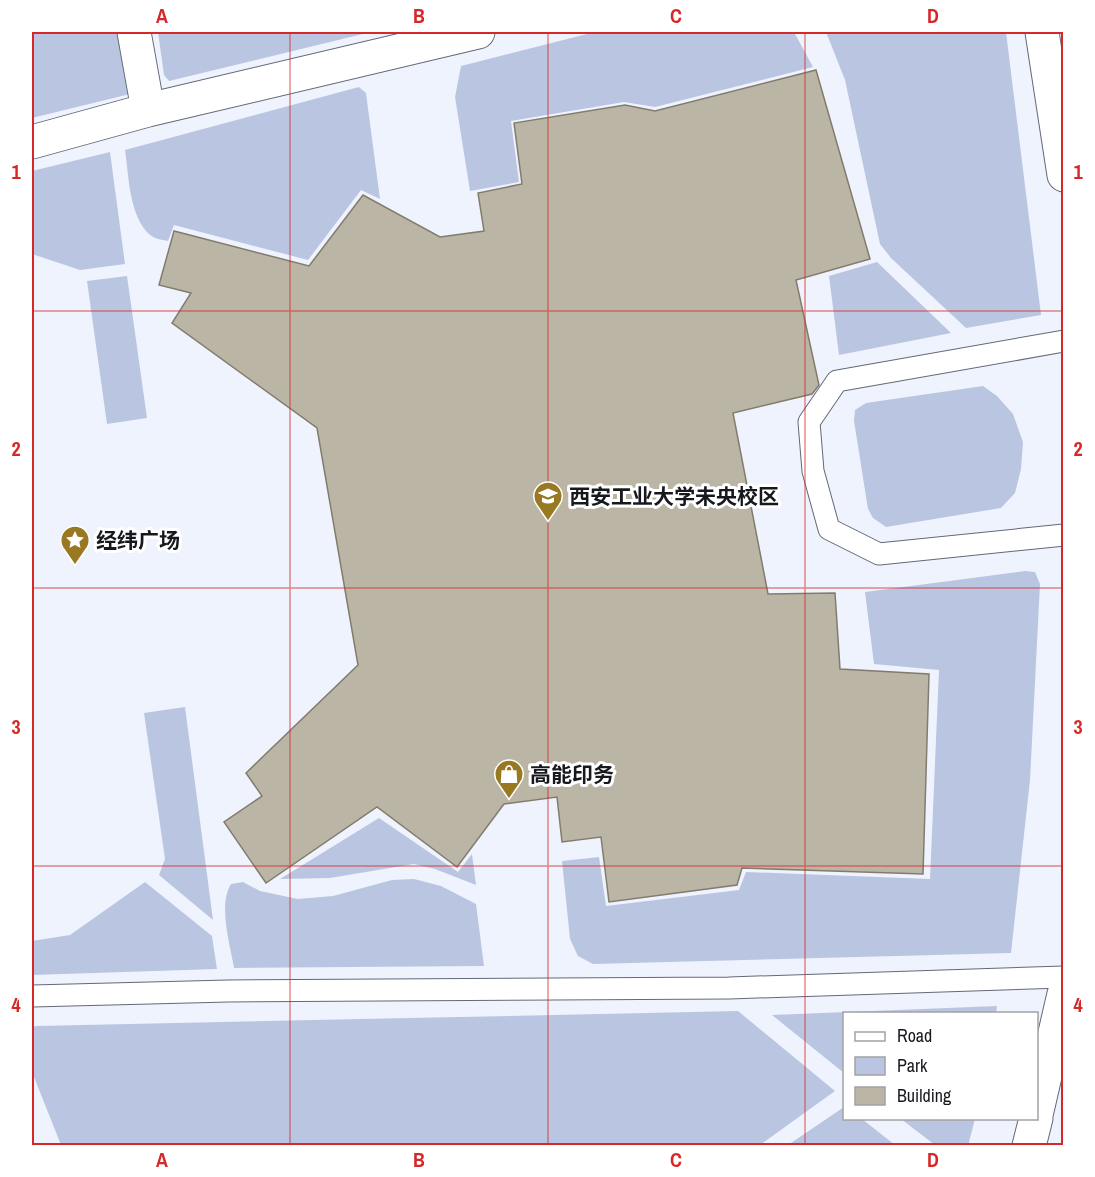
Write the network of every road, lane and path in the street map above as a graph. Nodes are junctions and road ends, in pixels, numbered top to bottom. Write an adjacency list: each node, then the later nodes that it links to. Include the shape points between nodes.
1 (134, 32): 5 (street)
2 (478, 32): 5 (street)
3 (1041, 32): 4 (street)
4 (1056, 69): 7 (street)
5 (148, 110): 6 (street)
6 (32, 142)
7 (1064, 175)
8 (1064, 341): 9 (lane, via 837,381 809,422 813,471 829,529 879,554)
9 (1064, 535)
10 (1064, 977): 12 (lane, via 729,988)
11 (1064, 994): 13 (street)
12 (32, 996)
13 (1038, 1108)
14 (1035, 1120): 15 (street)
15 (1029, 1146)

